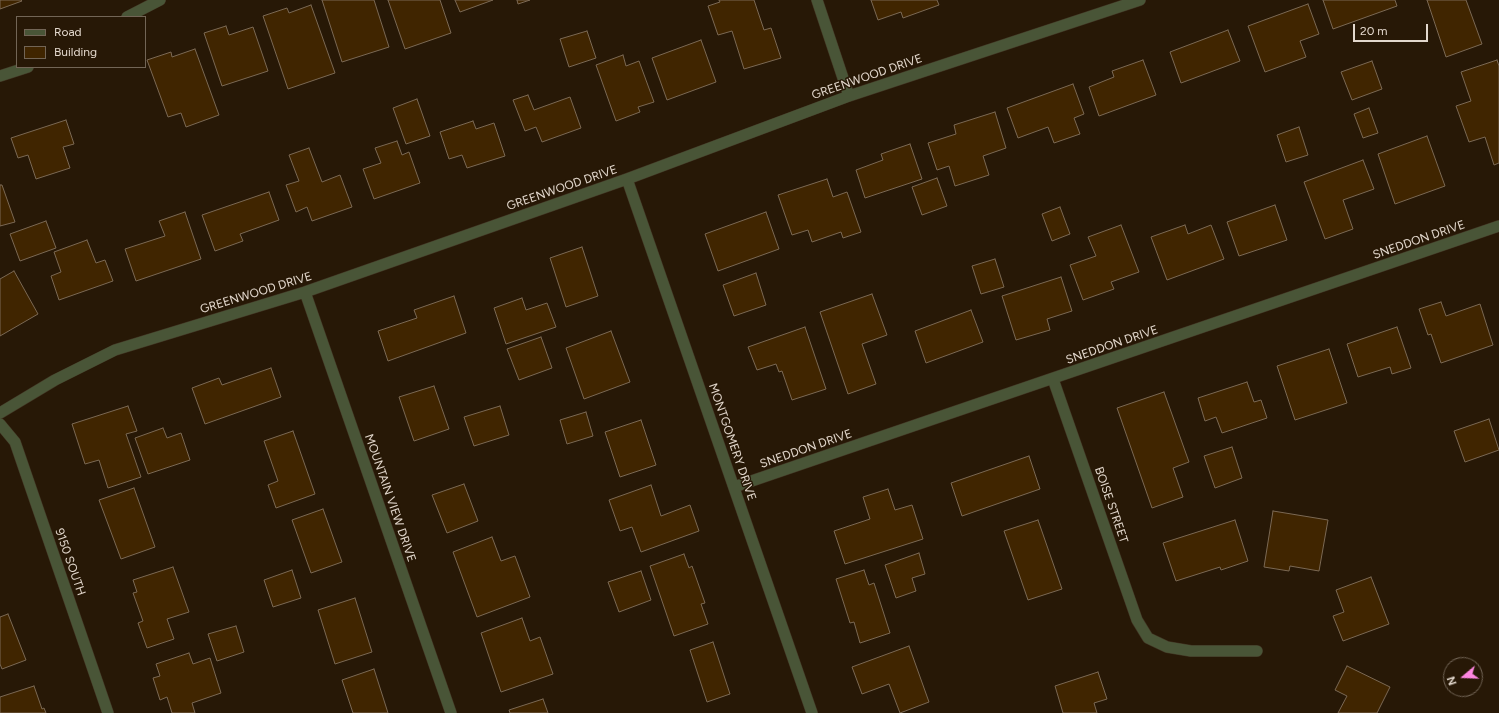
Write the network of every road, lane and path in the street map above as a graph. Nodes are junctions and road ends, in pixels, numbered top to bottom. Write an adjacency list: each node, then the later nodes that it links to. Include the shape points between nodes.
1 (160, 0): 4 (street)
2 (817, 0): 7 (street)
3 (1140, 0): 7 (street, GREENWOOD DRIVE)
4 (129, 16)
5 (25, 68): 6 (street)
6 (0, 76)
7 (849, 96): 8 (street, GREENWOOD DRIVE)
8 (627, 179): 10 (street, GREENWOOD DRIVE); 14 (street, MONTGOMERY DRIVE)
9 (1499, 226): 11 (street, SNEDDON DRIVE)
10 (305, 292): 12 (street, GREENWOOD DRIVE, via 115,350 54,380); 17 (street, MOUNTAIN VIEW DRIVE)
11 (1053, 379): 14 (street, SNEDDON DRIVE); 15 (street, BOISE STREET, via 1137,620 1148,638 1167,647 1192,651)
12 (0, 414)
13 (0, 424): 16 (street, 9150 SOUTH, via 14,442)
14 (734, 488): 18 (street, MONTGOMERY DRIVE)
15 (1257, 651)
16 (108, 713)
17 (451, 713)
18 (812, 713)

